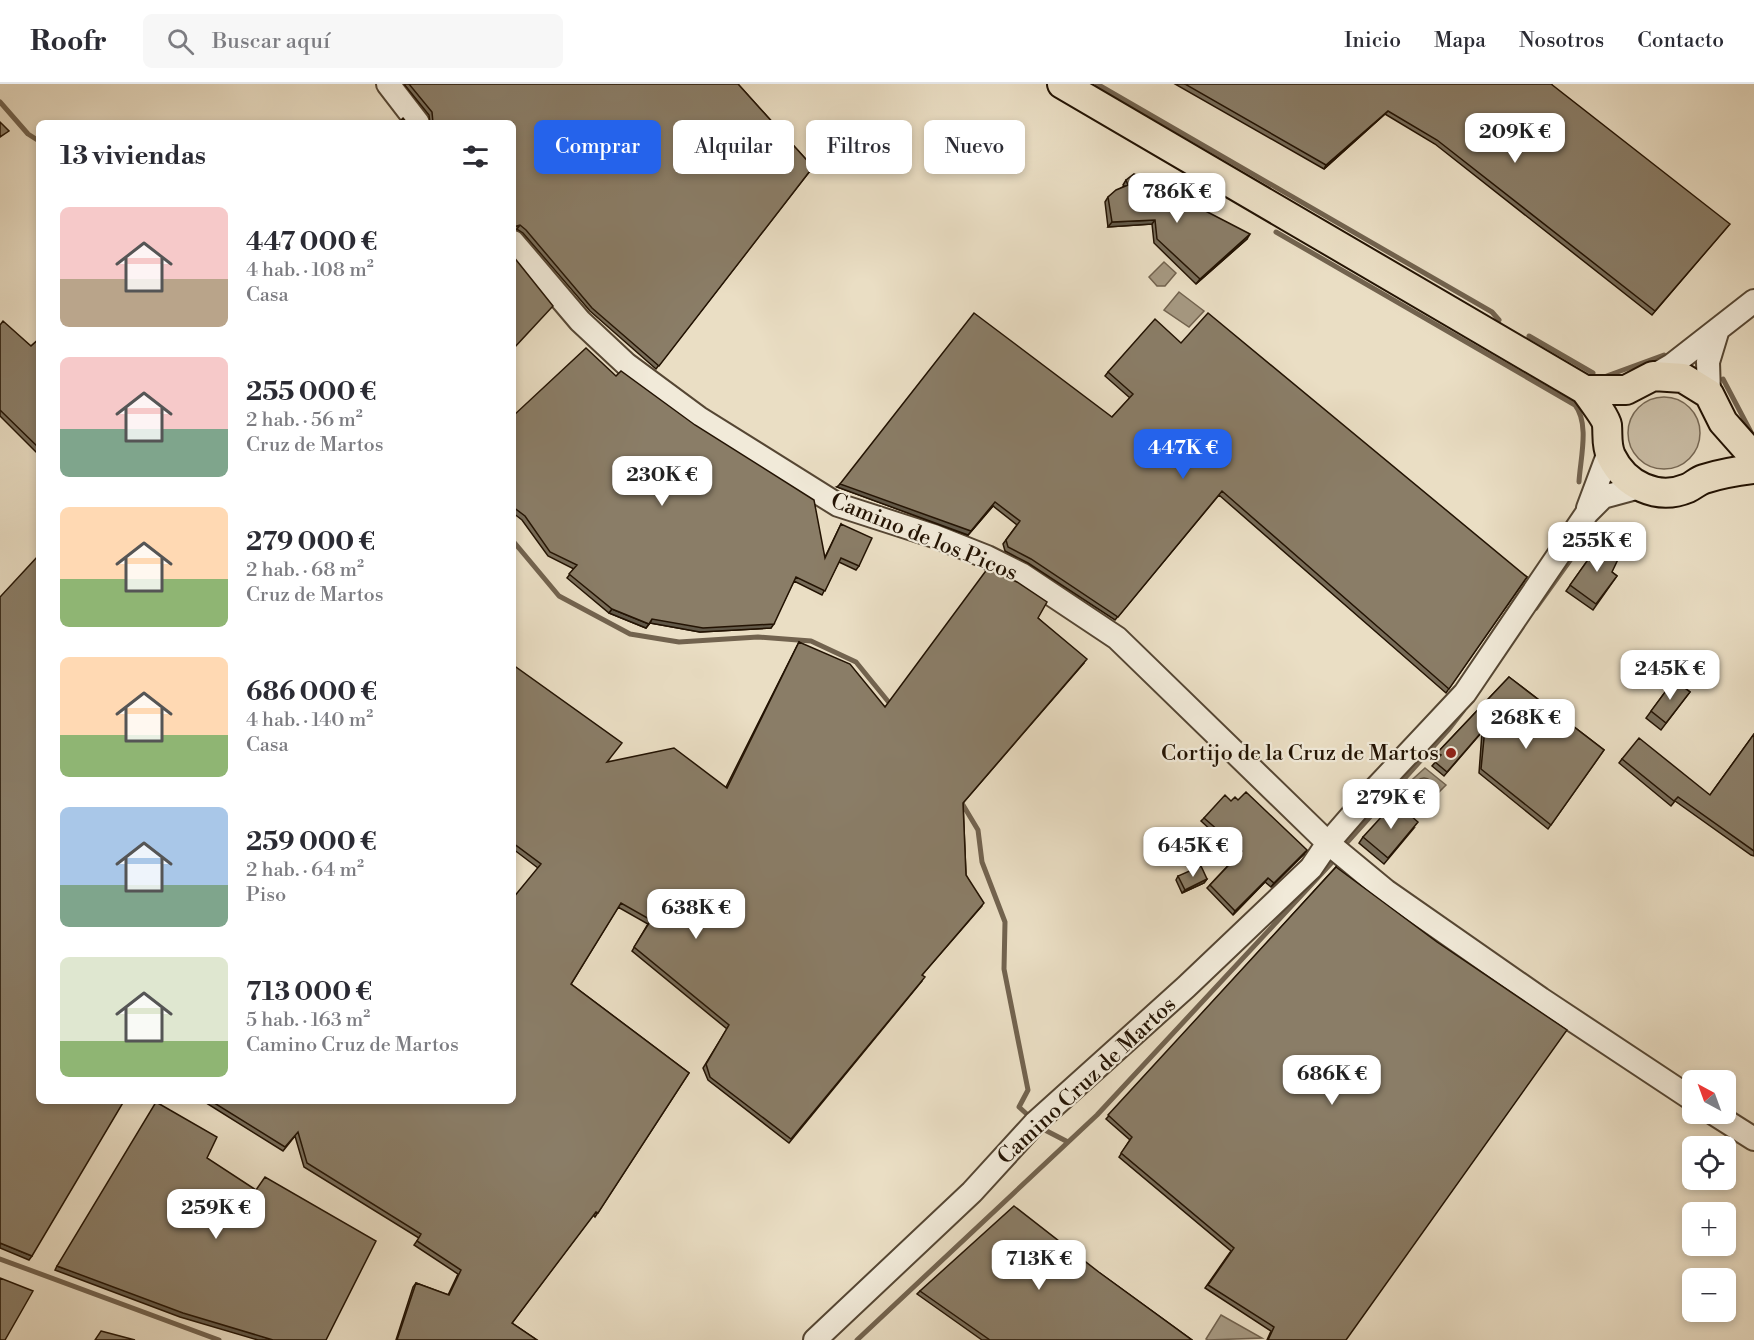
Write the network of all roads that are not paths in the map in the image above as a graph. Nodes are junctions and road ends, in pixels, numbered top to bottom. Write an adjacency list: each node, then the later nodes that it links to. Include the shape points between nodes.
1 (388, 84): 3 (street)
2 (1062, 84): 8 (main road)
3 (416, 120)
4 (516, 246): 19 (street, Camino de los Picos, via 580,321 626,364 699,417 838,505 987,557 1021,574 1117,638)
5 (1754, 300): 6 (street)
6 (1718, 329): 7 (street); 10 (street, via 1708,362)
7 (1653, 376): 9 (main road); 10 (main road, via 1683,378)
8 (1585, 390): 9 (main road); 11 (main road)
9 (1626, 390): 11 (street, via 1614,404)
10 (1709, 394): 12 (main road)
11 (1607, 422): 13 (main road)
12 (1723, 422): 14 (main road); 16 (main road, via 1723,444 1716,464)
13 (1609, 452): 17 (main road, via 1621,473); 18 (street)
14 (1754, 457)
15 (1754, 469): 16 (main road)
16 (1702, 480): 17 (main road, via 1672,492)
17 (1640, 487): 18 (street, via 1603,497)
18 (1587, 513): 19 (street, Camino Cruz de Martos, via 1465,693)
19 (1336, 850): 20 (street, Camino de los Picos, via 1386,891); 23 (street, Camino Cruz de Martos, via 1311,867 1035,1124 972,1192)
20 (1682, 1093)
21 (1730, 1124): 22 (street)
22 (1754, 1139)
23 (815, 1340)

